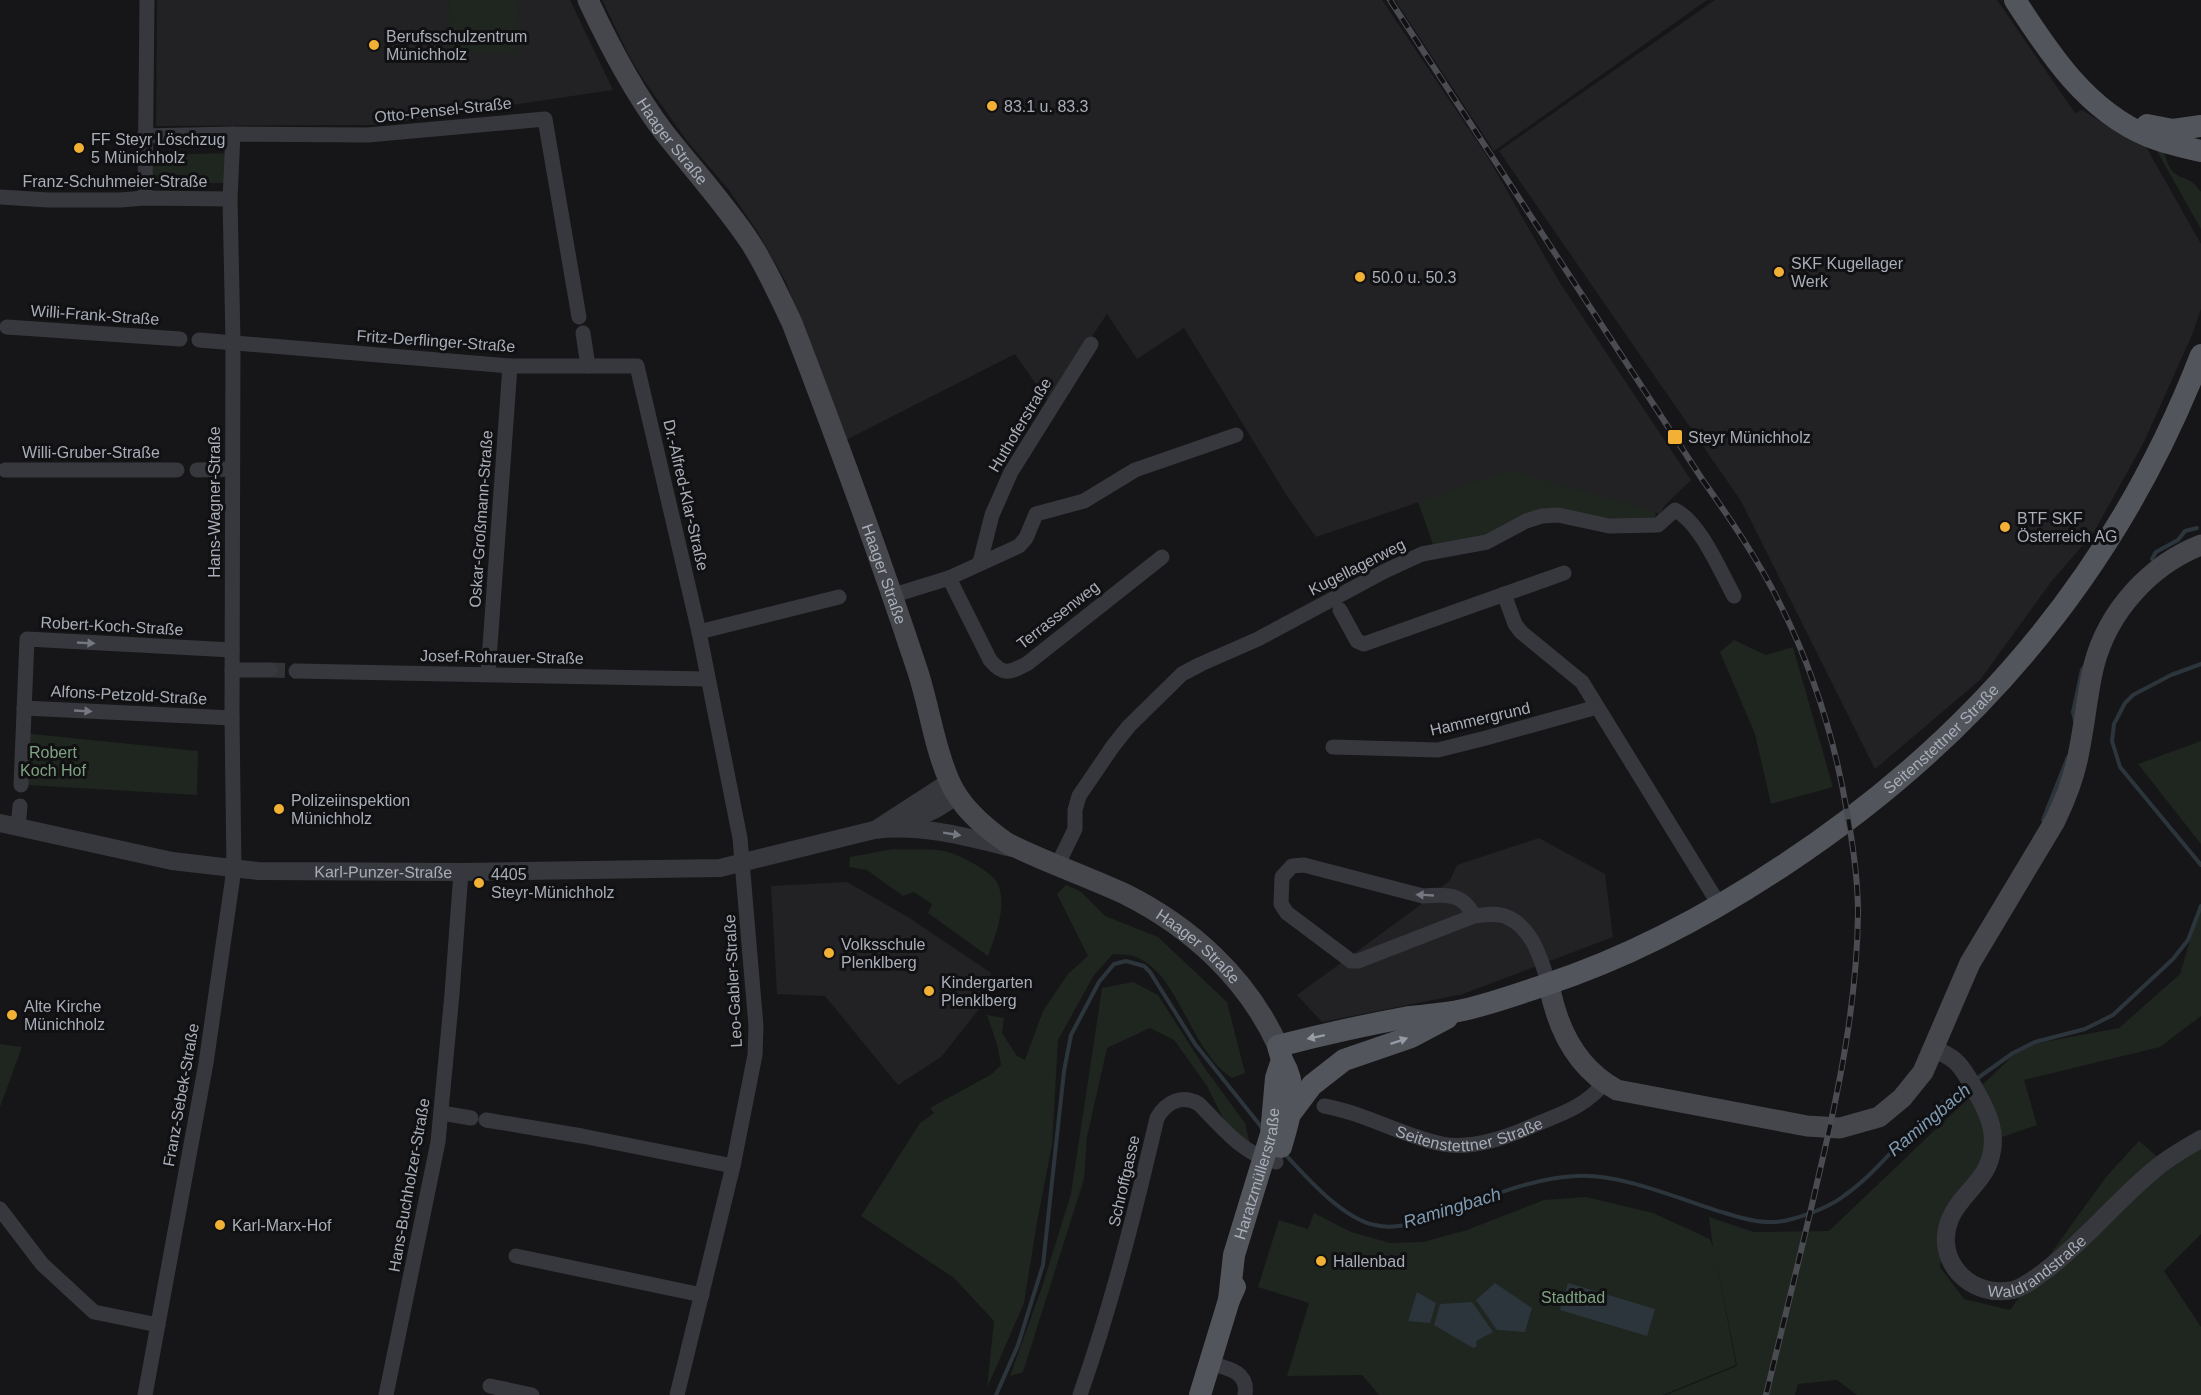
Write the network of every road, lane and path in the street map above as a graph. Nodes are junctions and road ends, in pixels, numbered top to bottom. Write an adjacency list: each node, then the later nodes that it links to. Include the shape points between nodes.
1 (147, 0): 7 (street)
2 (588, 0): 34 (main road, Haager Straße, via 643,101 733,217 770,275 811,371)
3 (2015, 0): 4 (main road, via 2077,87)
4 (2114, 116): 5 (main road, via 2173,130); 8 (main road, via 2148,137)
5 (2201, 126)
6 (233, 134): 7 (street, Otto-Pensel-Straße); 11 (street, Hans-Wagner-Straße); 12 (street, Otto-Pensel-Straße, via 368,135 545,119)
7 (144, 136): 10 (street)
8 (2201, 151)
9 (0, 197): 10 (street, Franz-Schuhmeier-Straße)
10 (145, 198): 11 (street, Franz-Schuhmeier-Straße)
11 (230, 200): 17 (street, Hans-Wagner-Straße)
12 (579, 317)
13 (7, 327): 15 (street, Willi-Frank-Straße)
14 (583, 333): 21 (street)
15 (180, 339)
16 (199, 340): 17 (street)
17 (233, 341): 20 (street, Fritz-Derflinger-Straße); 24 (street, Hans-Wagner-Straße)
18 (1091, 344): 30 (street, Huthoferstraße, via 1011,472 992,515)
19 (2201, 356): 61 (main road, Seitenstettner Straße, via 2120,522 2084,579 2017,663 1917,764 1858,813)
20 (510, 366): 21 (street, Fritz-Derflinger-Straße); 43 (street, Oskar-Großmann-Straße)
21 (588, 366): 22 (street, Fritz-Derflinger-Straße)
22 (637, 366): 38 (street, Dr.-Alfred-Klar-Straße)
23 (1236, 435): 30 (street, via 1135,470 1084,501 1036,514 1019,546)
24 (231, 469): 27 (street); 39 (street, Hans-Wagner-Straße)
25 (5, 470): 26 (street, Willi-Gruber-Straße)
26 (177, 470)
27 (197, 470)
28 (2201, 544): 65 (main road, via 2147,579 2124,603 2106,633 2090,680 2079,752 2067,796 1970,963)
29 (1162, 557): 32 (street, Terrassenweg, via 1028,663 1010,672 998,670 990,660)
30 (980, 562): 32 (street)
31 (1564, 573): 33 (street)
32 (949, 578): 34 (street)
33 (1504, 594): 37 (street, via 1364,644 1357,641); 45 (street, via 1521,632 1582,682)
34 (891, 596): 50 (main road, Haager Straße)
35 (1734, 596): 58 (street, Kugellagerweg, via 1698,530 1675,510 1658,525 1609,526 1558,515 1542,516 1520,523 1487,542 1422,554 1182,674 1129,726 1079,796 1075,829)
36 (839, 597): 38 (street)
37 (1340, 610)
38 (699, 632): 44 (street, Dr.-Alfred-Klar-Straße)
39 (232, 650): 40 (street, Hans-Wagner-Straße); 46 (street, Robert-Koch-Straße, one-way to 39, via 27,639)
40 (232, 670): 41 (street); 47 (street, Hans-Wagner-Straße)
41 (270, 670)
42 (296, 671): 43 (street, Josef-Rohrauer-Straße)
43 (488, 674): 44 (street, Josef-Rohrauer-Straße)
44 (707, 679): 57 (street, Dr.-Alfred-Klar-Straße)
45 (1597, 707): 48 (street, Hammergrund, via 1438,750); 61 (street)
46 (24, 708): 47 (street, Alfons-Petzold-Straße, one-way to 47); 49 (street, Robert-Koch-Straße)
47 (232, 718): 59 (street, Hans-Wagner-Straße)
48 (1333, 747)
49 (21, 784)
50 (954, 789): 54 (street, Karl-Punzer-Straße, via 936,809); 55 (street, Karl-Punzer-Straße); 56 (main road, Haager Straße, via 991,832)
51 (20, 806): 53 (street)
52 (0, 823): 53 (street, Karl-Punzer-Straße)
53 (18, 827): 59 (street, Karl-Punzer-Straße, via 172,861)
54 (894, 827): 55 (street, Karl-Punzer-Straße); 56 (street, Karl-Punzer-Straße, one-way to 56, via 957,834)
55 (874, 830): 57 (street, Karl-Punzer-Straße)
56 (1025, 852): 58 (main road, Haager Straße)
57 (743, 863): 60 (street, Karl-Punzer-Straße, via 699,870); 76 (street, Leo-Gabler-Straße, via 756,1026 755,1055)
58 (1057, 866): 66 (main road, Haager Straße, via 1149,907 1197,940 1252,1000)
59 (234, 869): 60 (street, Karl-Punzer-Straße); 80 (street, Franz-Sebek-Straße, via 204,1073)
60 (461, 872): 70 (street, Hans-Buchholzer-Straße)
61 (1719, 906): 63 (main road, Seitenstettner Straße, via 1624,954)
62 (1474, 916): 62 (street, one-way to 62, via 1461,898 1423,896 1304,865 1292,866 1282,877 1281,904 1287,913 1354,962); 63 (street, via 1507,916 1523,929 1536,947)
63 (1549, 984): 64 (main road, Seitenstettner Straße); 68 (main road, via 1557,1016 1573,1050)
64 (1461, 1011): 66 (main road, Seitenstettner Straße, one-way to 66, via 1408,1018); 67 (main road, Seitenstettner Straße, one-way to 64, via 1411,1037)
65 (1934, 1049): 68 (main road, via 1913,1087 1892,1108 1872,1120 1840,1128 1785,1123 1644,1096); 74 (street, Waldrandstraße, via 1952,1058 1962,1069 1990,1117 1993,1139 1988,1165 1950,1219 1946,1246 1955,1270 1966,1281 1990,1291 2005,1292 2035,1278 2087,1236 2154,1169)
66 (1280, 1053): 67 (main road, via 1302,1069); 71 (main road, via 1291,1081); 75 (main road, Haratzmüllerstraße)
67 (1344, 1060): 71 (main road, Seitenstettner Straße, via 1312,1085)
68 (1604, 1083): 69 (street, Seitenstettner Straße, via 1581,1105 1536,1125 1495,1139 1454,1145 1432,1142)
69 (1324, 1106)
70 (442, 1113): 72 (street); 84 (street, Hans-Buchholzer-Straße)
71 (1291, 1113): 75 (main road, Haratzmüllerstraße)
72 (471, 1118)
73 (486, 1120): 76 (street)
74 (2201, 1139)
75 (1268, 1158): 81 (main road, Haratzmüllerstraße, via 1247,1260); 87 (street, Schroffgasse, via 1246,1151 1193,1100 1172,1102 1162,1109 1132,1227)
76 (733, 1166): 79 (street, Leo-Gabler-Straße)
77 (0, 1209): 80 (street, via 42,1264 94,1312)
78 (516, 1256): 79 (street)
79 (702, 1295): 86 (street, Leo-Gabler-Straße)
80 (158, 1325): 83 (street, Franz-Sebek-Straße)
81 (1208, 1363): 88 (main road, Haratzmüllerstraße); 89 (street, via 1239,1373 1245,1383)
82 (490, 1386): 85 (street)
83 (145, 1395)
84 (386, 1395)
85 (532, 1395)
86 (677, 1395)
87 (1080, 1395)
88 (1200, 1395)
89 (1245, 1395)

